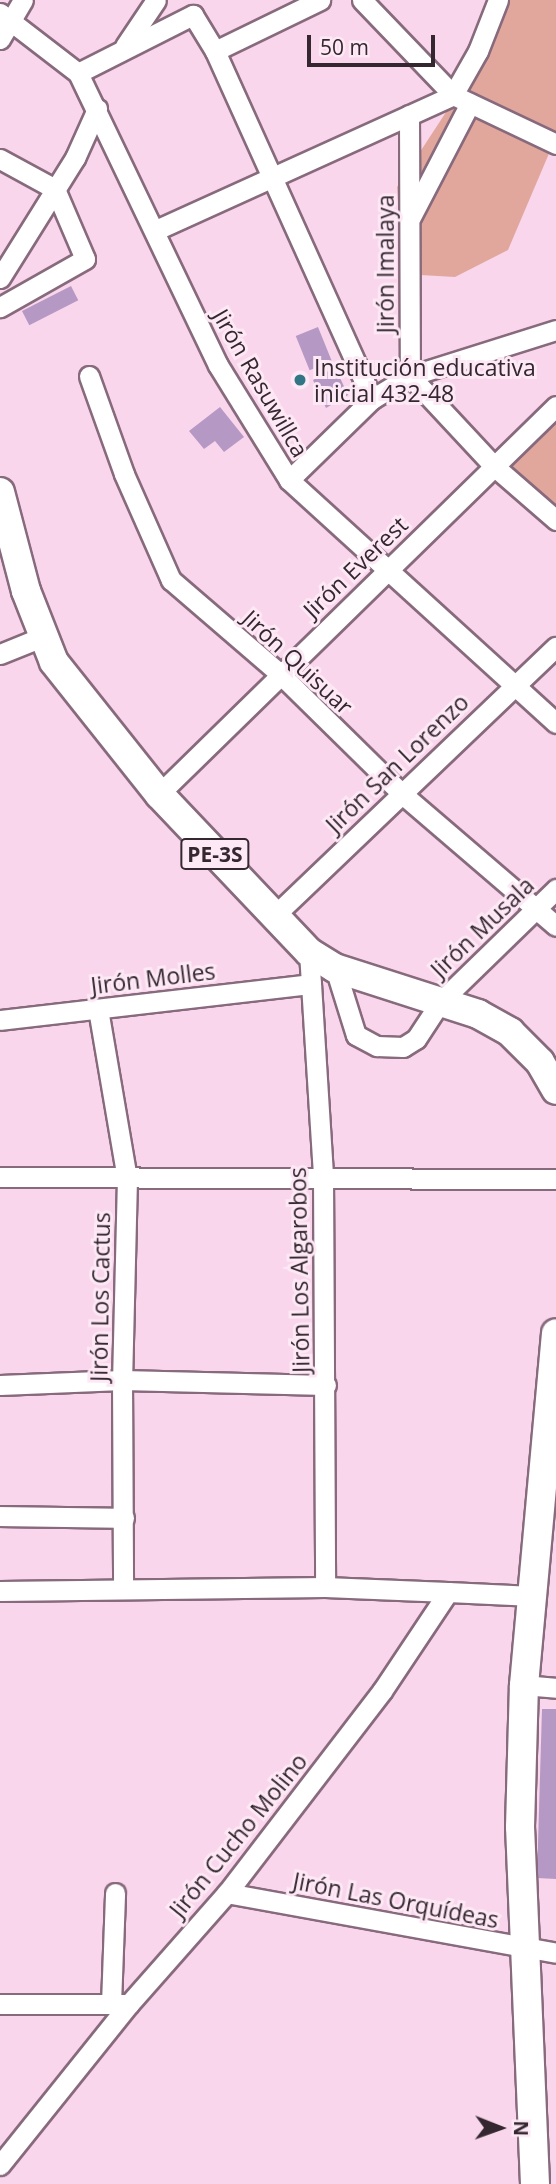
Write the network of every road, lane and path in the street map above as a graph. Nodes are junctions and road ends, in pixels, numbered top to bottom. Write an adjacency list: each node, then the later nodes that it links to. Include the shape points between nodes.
1 (23, 0): 6 (street)
2 (156, 0): 8 (street)
3 (320, 0): 9 (street)
4 (362, 0): 11 (street)
5 (498, 0): 11 (street)
6 (6, 17): 7 (street); 10 (street, Jirón Rasuwillca)
7 (0, 39)
8 (124, 47): 9 (street, via 193,15); 10 (street)
9 (215, 51): 16 (street)
10 (78, 73): 12 (street, Jirón Rasuwillca)
11 (462, 99): 13 (street); 14 (street); 18 (street)
12 (97, 109): 17 (street); 19 (street, Jirón Rasuwillca)
13 (409, 115): 16 (street); 18 (street, Jirón Imalaya)
14 (556, 144)
15 (0, 159): 17 (street)
16 (269, 177): 19 (street); 25 (street)
17 (55, 189): 20 (street); 21 (street, via 85,259)
18 (410, 221): 24 (street, Jirón Imalaya)
19 (156, 230): 28 (street, Jirón Rasuwillca, via 218,365)
20 (0, 278)
21 (0, 307)
22 (556, 330): 24 (street)
23 (89, 376): 35 (street, Jirón Quisuar, via 124,474 171,580)
24 (410, 376): 25 (street); 27 (street)
25 (373, 399): 28 (street)
26 (556, 406): 27 (street, Jirón Everest)
27 (495, 467): 30 (street); 31 (street, Jirón Everest)
28 (289, 480): 31 (street, Jirón Rasuwillca)
29 (0, 492): 32 (highway, PE-3S)
30 (556, 520)
31 (389, 569): 35 (street, Jirón Everest); 36 (street, Jirón Rasuwillca)
32 (42, 637): 34 (street); 39 (highway, PE-3S, via 66,682)
33 (556, 646): 36 (street, Jirón San Lorenzo)
34 (0, 654)
35 (279, 673): 38 (street, Jirón Quisuar); 39 (street, Jirón Everest)
36 (514, 685): 37 (street, Jirón Rasuwillca); 38 (street, Jirón San Lorenzo)
37 (556, 723)
38 (401, 793): 41 (street, Jirón Quisuar); 42 (street, Jirón San Lorenzo)
39 (159, 794): 42 (highway, PE-3S)
40 (556, 889): 41 (street, Jirón Musala)
41 (536, 908): 43 (street, Jirón Quisuar); 47 (street, Jirón Musala)
42 (273, 917): 44 (highway, PE-3S)
43 (556, 926)
44 (309, 952): 45 (highway, PE-3S); 46 (street, Jirón Los Algarobos)
45 (335, 968): 47 (highway, PE-3S); 47 (street, Jirón Musala, via 356,1035 377,1046 403,1047 416,1039)
46 (311, 984): 48 (street, Jirón Molles); 52 (street, Jirón Los Algarobos)
47 (441, 1001): 50 (highway, PE-3S)
48 (98, 1009): 49 (street, Jirón Molles); 54 (street, Jirón Los Cactus)
49 (0, 1020)
50 (548, 1055): 51 (highway, PE-3S)
51 (556, 1090)
52 (323, 1176): 54 (street); 55 (street); 59 (street, Jirón Los Algarobos)
53 (0, 1177): 54 (street)
54 (127, 1178): 57 (street, Jirón Los Cactus)
55 (556, 1179)
56 (556, 1333): 60 (highway)
57 (122, 1380): 58 (street); 59 (street); 62 (street, Jirón Los Cactus)
58 (0, 1385)
59 (326, 1385): 63 (street, Jirón Los Algarobos)
60 (553, 1409): 67 (highway)
61 (0, 1516): 62 (street)
62 (124, 1518): 64 (street, Jirón Los Cactus)
63 (325, 1587): 64 (street); 66 (street)
64 (123, 1588): 65 (street)
65 (0, 1591)
66 (448, 1592): 67 (street); 71 (street, Jirón Cucho Molino, via 382,1691)
67 (533, 1596): 68 (highway)
68 (524, 1685): 69 (street); 72 (highway, via 520,1827)
69 (556, 1688)
70 (115, 1893): 75 (street)
71 (227, 1893): 72 (street, Jirón Las Orquídeas); 75 (street, Jirón Cucho Molino)
72 (526, 1949): 73 (street, Jirón Las Orquídeas); 77 (highway)
73 (556, 1953)
74 (0, 2004): 75 (street)
75 (120, 2004): 76 (street, Jirón Cucho Molino)
76 (0, 2165)
77 (535, 2184)

